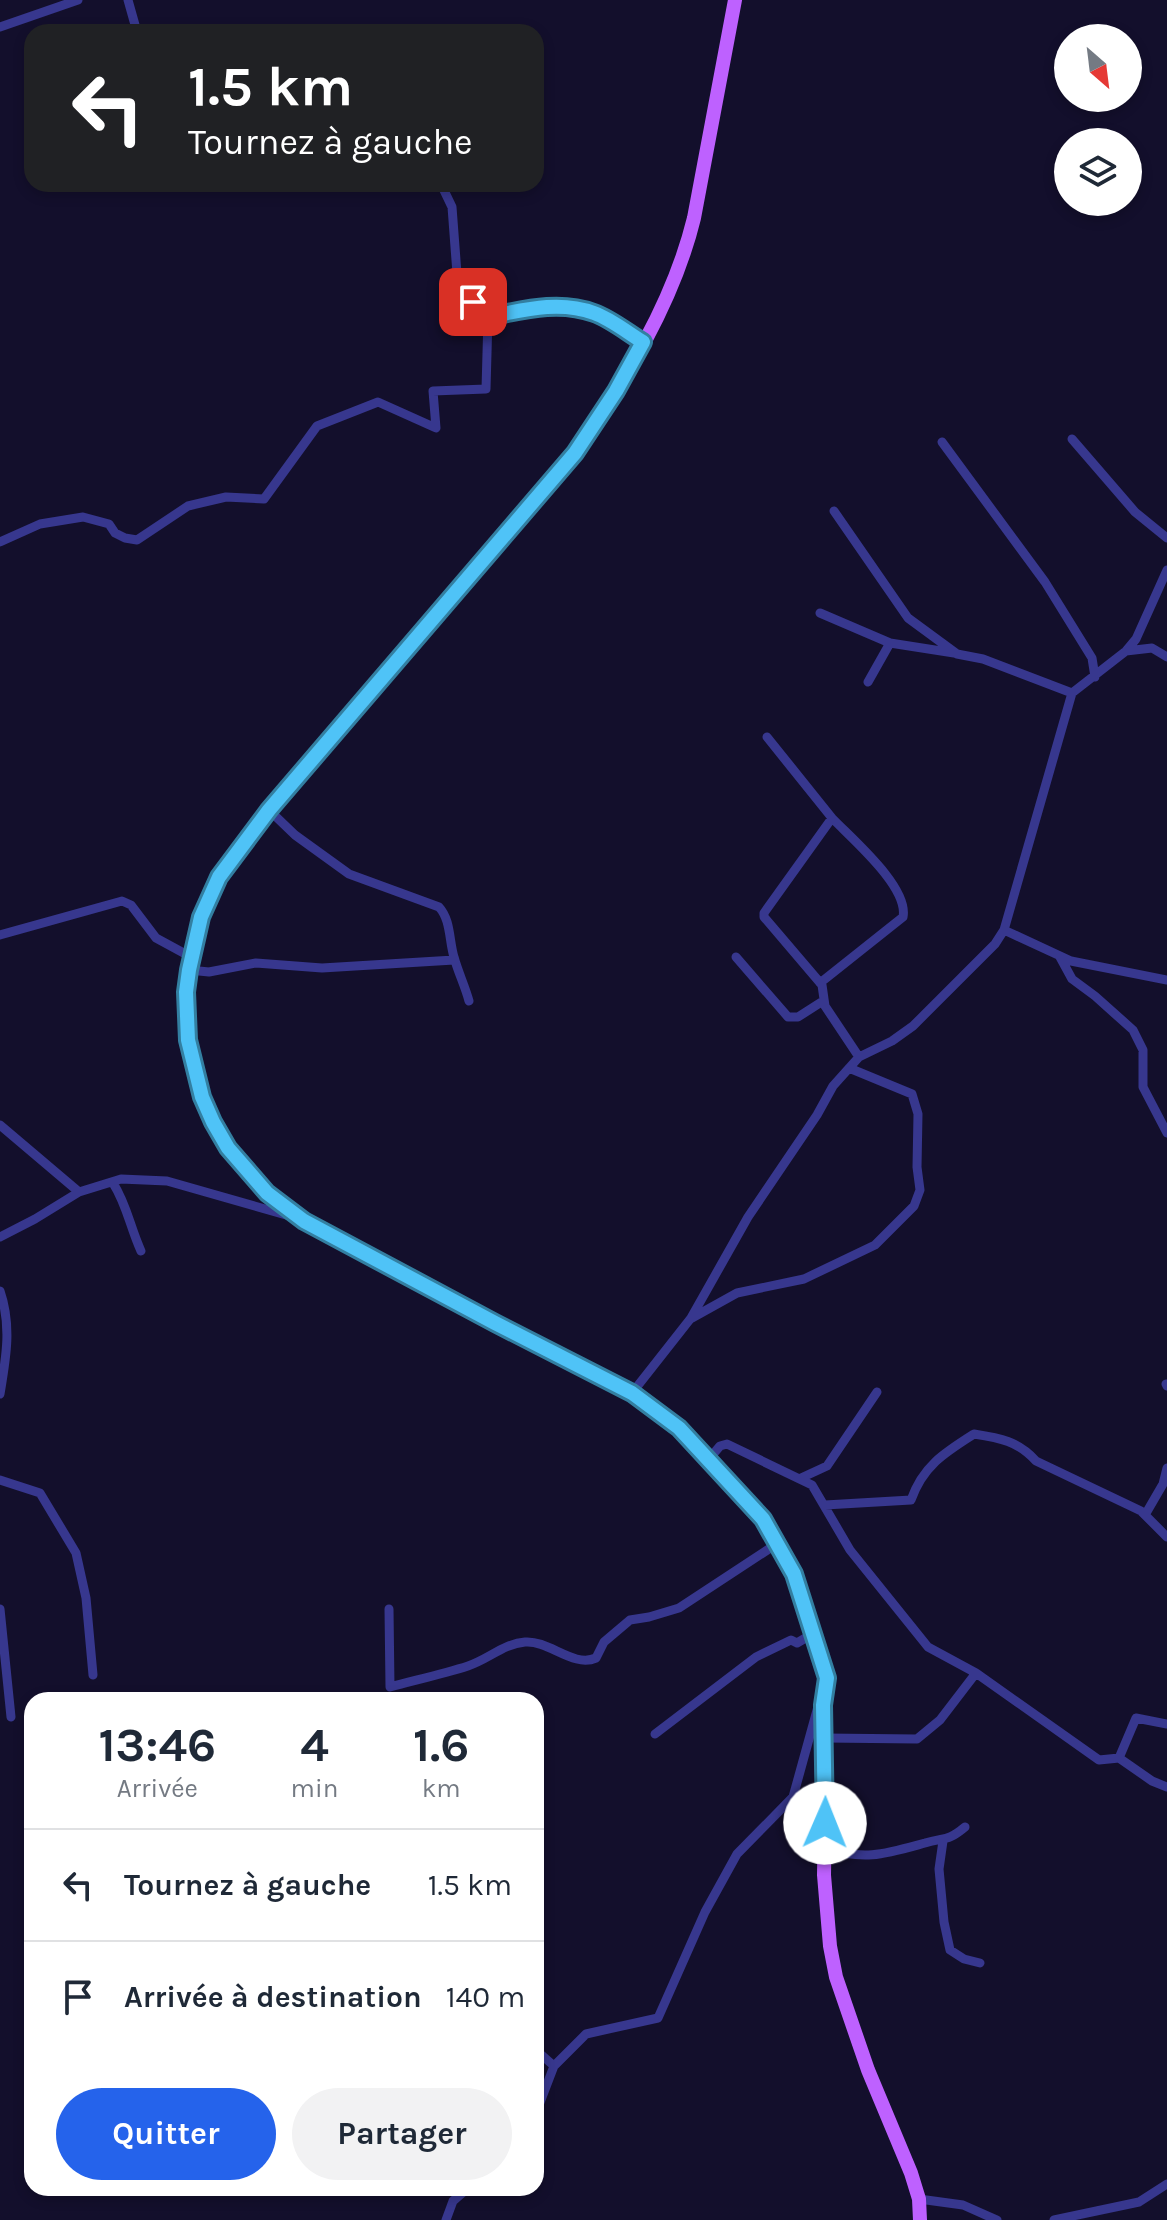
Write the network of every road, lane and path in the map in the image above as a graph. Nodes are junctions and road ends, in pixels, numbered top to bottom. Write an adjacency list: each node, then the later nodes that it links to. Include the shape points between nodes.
1 (68, 0): 5 (street, via 5,19)
2 (78, 0): 7 (street)
3 (128, 0): 6 (street)
4 (735, 0): 10 (main road, via 687,248)
5 (0, 16)
6 (135, 24)
7 (0, 27)
8 (445, 192): 9 (street, via 452,207 458,287)
9 (488, 317): 10 (street, via 569,306 597,314); 15 (street, via 486,389 433,391 436,428 378,402 317,426 264,499 226,497 188,506 137,540 83,517 40,524)
10 (643, 342): 26 (main road, via 575,453)
11 (1072, 439): 14 (street, via 1135,512)
12 (942, 442): 22 (street, via 1045,582 1092,658)
13 (834, 511): 20 (street, via 908,618)
14 (1167, 538)
15 (0, 542)
16 (1167, 570): 19 (street, via 1142,629)
17 (820, 613): 18 (street)
18 (890, 643): 20 (street); 23 (street)
19 (1126, 651): 21 (street, via 1152,648); 22 (street)
20 (957, 654): 24 (street)
21 (1167, 657)
22 (1095, 677): 24 (street)
23 (868, 682)
24 (1072, 693): 28 (street)
25 (767, 737): 27 (street)
26 (269, 810): 32 (street, via 349,874 439,907 447,919); 33 (main road, via 213,889)
27 (832, 818): 35 (street, via 764,913 765,921); 35 (street, via 876,863 905,908 903,917)
28 (1004, 930): 31 (street); 38 (street, via 913,1026)
29 (0, 935): 33 (street, via 122,901 156,938)
30 (736, 957): 37 (street, via 788,1017 798,1017)
31 (1060, 957): 34 (street); 41 (street, via 1072,979 1133,1030 1143,1050 1143,1087)
32 (454, 960): 33 (street, via 322,968 256,963 209,972); 36 (street)
33 (190, 964): 44 (main road, via 188,1040 207,1109 248,1173)
34 (1167, 980)
35 (820, 983): 37 (street)
36 (469, 1001)
37 (823, 1001): 38 (street)
38 (859, 1057): 39 (street)
39 (849, 1068): 48 (street, via 748,1217); 48 (street, via 912,1094 918,1114 920,1190 914,1206 875,1245 804,1279 737,1293)
40 (0, 1125): 43 (street)
41 (1167, 1133)
42 (113, 1183): 43 (street); 44 (street, via 167,1181); 46 (street, via 129,1210 128,1223)
43 (79, 1192): 45 (street)
44 (304, 1221): 50 (main road)
45 (0, 1237)
46 (141, 1251)
47 (0, 1291): 51 (street, via 8,1330)
48 (691, 1318): 50 (street)
49 (877, 1392): 54 (street, via 827,1466)
50 (632, 1393): 52 (main road, via 679,1428)
51 (0, 1394)
52 (709, 1459): 54 (street, via 727,1444); 59 (main road)
53 (1167, 1468): 57 (street)
54 (801, 1478): 56 (street)
55 (0, 1480): 64 (street, via 40,1493 76,1553)
56 (825, 1505): 57 (street, via 911,1500 919,1478 936,1460 974,1434 1007,1439 1036,1461); 63 (street, via 850,1550 915,1633 928,1647)
57 (1145, 1515): 58 (street)
58 (1167, 1537)
59 (778, 1543): 61 (street, via 679,1608 630,1620 590,1660 531,1642 508,1644 471,1665 390,1687); 62 (main road)
60 (0, 1609): 66 (street)
61 (389, 1609)
62 (814, 1633): 65 (main road); 68 (street, via 756,1657)
63 (976, 1673): 69 (street, via 940,1720 917,1739); 70 (street, via 1099,1760)
64 (93, 1675)
65 (827, 1678): 69 (main road); 77 (street, via 793,1797 737,1854 658,2018 586,2034)
66 (11, 1717)
67 (1167, 1724): 70 (street, via 1136,1718)
68 (655, 1734)
69 (825, 1738): 74 (main road)
70 (1119, 1758): 71 (street)
71 (1167, 1787)
72 (965, 1827): 73 (street)
73 (943, 1841): 74 (street, via 862,1857); 75 (street, via 939,1869 950,1950)
74 (824, 1848): 81 (main road, via 836,1977)
75 (980, 1963)
76 (544, 2057): 77 (street)
77 (554, 2066): 78 (street)
78 (544, 2092)
79 (1167, 2184): 85 (street, via 1139,2202)
80 (459, 2196): 82 (street)
81 (919, 2199): 83 (main road); 84 (street, via 963,2205)
82 (446, 2220)
83 (920, 2220)
84 (997, 2220)
85 (1054, 2220)

